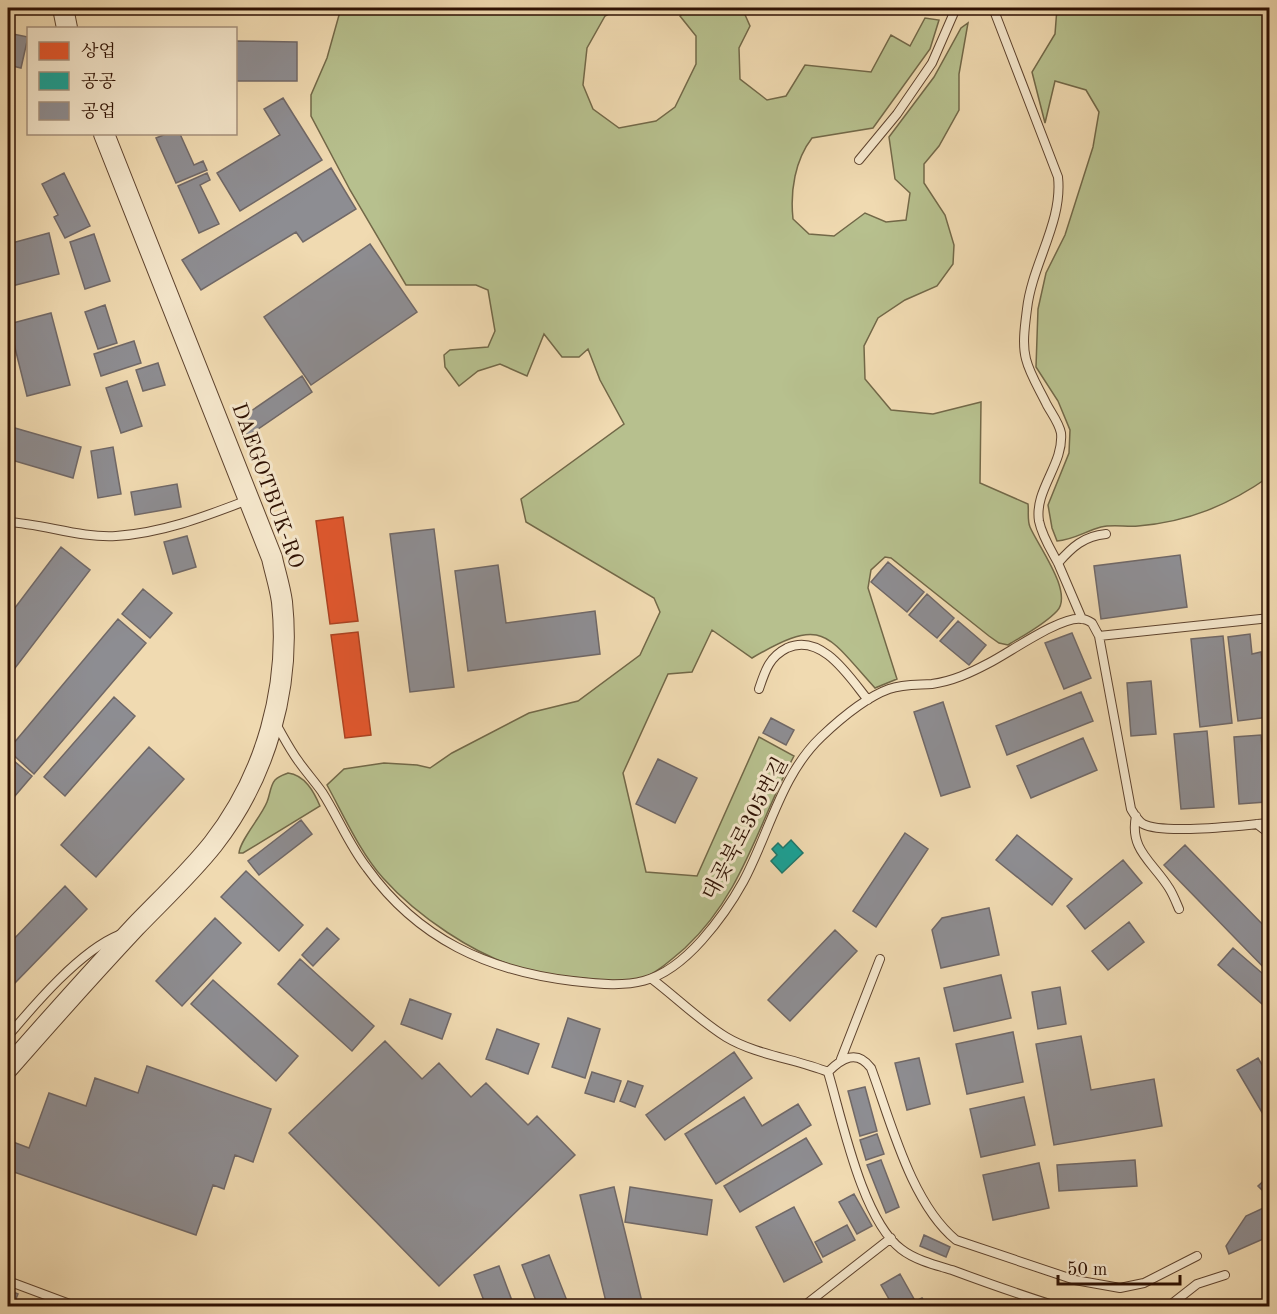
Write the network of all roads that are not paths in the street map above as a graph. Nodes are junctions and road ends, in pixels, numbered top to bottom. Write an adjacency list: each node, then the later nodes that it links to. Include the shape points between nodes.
1 (63, 8): 4 (street)
2 (956, 8): 6 (lane, via 932,63)
3 (993, 8): 10 (lane, via 1058,177 1060,194 1027,307 1024,344 1032,374 1061,432 1039,515)
4 (67, 27)
5 (104, 135): 7 (street, DAEGOTBUK-RO)
6 (859, 160)
7 (249, 500): 8 (lane, via 189,523 116,536); 16 (street, DAEGOTBUK-RO, via 272,558 282,599 285,639)
8 (8, 522)
9 (1106, 534): 10 (lane, via 1094,535 1073,546)
10 (1058, 563): 12 (lane)
11 (1269, 618): 13 (lane)
12 (1082, 619): 13 (lane, via 1092,623); 15 (lane, 대곶북로305번길, via 1052,627 962,677 903,685)
13 (1099, 636): 17 (lane, via 1131,810)
14 (759, 689): 15 (lane, via 775,655 808,644 840,666)
15 (868, 700): 24 (lane, 대곶북로305번길, via 820,738 799,764 743,882 723,913 680,961)
16 (274, 720): 22 (street, DAEGOTBUK-RO, via 242,802 212,844); 24 (lane, 대곶북로305번길, via 297,760 323,793 365,867 394,900 430,930 463,952 522,973 624,985)
17 (1136, 816): 19 (lane, via 1141,823 1155,828); 21 (lane, via 1136,843)
18 (1269, 823): 19 (lane)
19 (1257, 824): 20 (lane)
20 (1269, 834)
21 (1179, 909)
22 (133, 929): 26 (lane, via 93,950); 29 (street, DAEGOTBUK-RO)
23 (879, 959): 28 (lane)
24 (652, 980): 30 (lane, via 727,1037)
25 (8, 1021): 26 (lane)
26 (15, 1028): 27 (lane)
27 (8, 1036)
28 (841, 1059): 30 (lane); 32 (lane, via 866,1060 916,1186 946,1232 956,1240 1076,1280 1120,1288 1144,1283)
29 (8, 1068)
30 (828, 1072): 31 (lane, via 867,1197)
31 (891, 1238): 36 (lane); 37 (lane, via 901,1250 923,1261)
32 (1197, 1256)
33 (1225, 1275): 38 (lane, via 1197,1284)
34 (8, 1281): 35 (lane)
35 (75, 1306)
36 (804, 1306)
37 (1056, 1306)
38 (1169, 1306)

